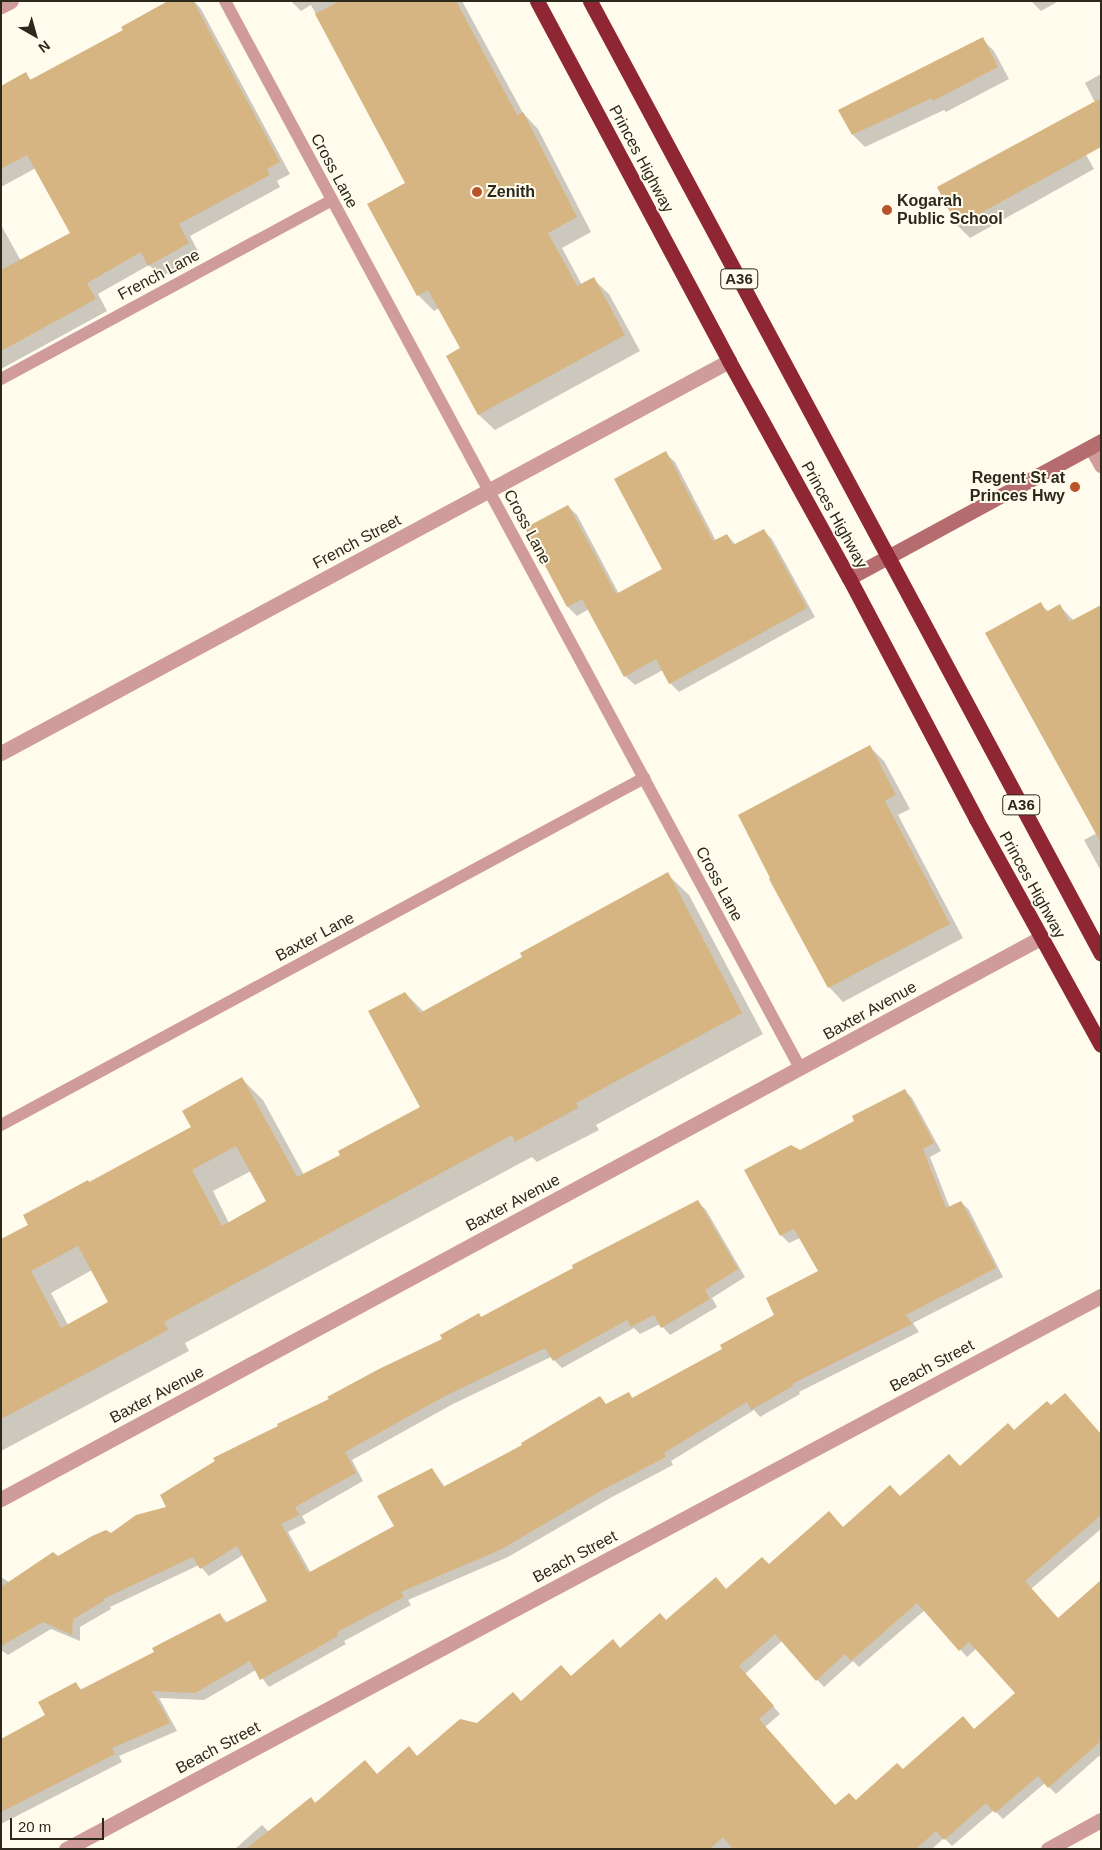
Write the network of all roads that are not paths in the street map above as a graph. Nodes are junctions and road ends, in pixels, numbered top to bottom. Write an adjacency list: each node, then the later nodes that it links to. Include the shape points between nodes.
1 (11, 1): 5 (street)
2 (224, 1): 6 (lane, Cross Lane)
3 (537, 1): 7 (highway, Princes Highway / A36)
4 (590, 1): 12 (highway, Princes Highway / A36)
5 (1, 6)
6 (332, 200): 8 (lane, French Lane); 11 (lane, Cross Lane)
7 (729, 361): 11 (street, French Street); 13 (highway, Princes Highway / A36)
8 (1, 379)
9 (1096, 444): 10 (street); 12 (main road)
10 (1101, 465)
11 (488, 491): 14 (street, French Street); 15 (lane, Cross Lane)
12 (888, 558): 13 (main road); 17 (highway, Princes Highway / A36)
13 (849, 578): 16 (highway, Princes Highway / A36)
14 (1, 753)
15 (644, 778): 19 (lane, Cross Lane); 20 (lane, Baxter Lane)
16 (1042, 937): 18 (highway, Princes Highway / A36); 19 (street, Baxter Avenue)
17 (1101, 954)
18 (1101, 1044)
19 (800, 1068): 22 (street, Baxter Avenue)
20 (1, 1125)
21 (1101, 1296): 24 (street, Beach Street)
22 (1, 1499)
23 (1101, 1820): 25 (street)
24 (66, 1849)
25 (1048, 1849)

